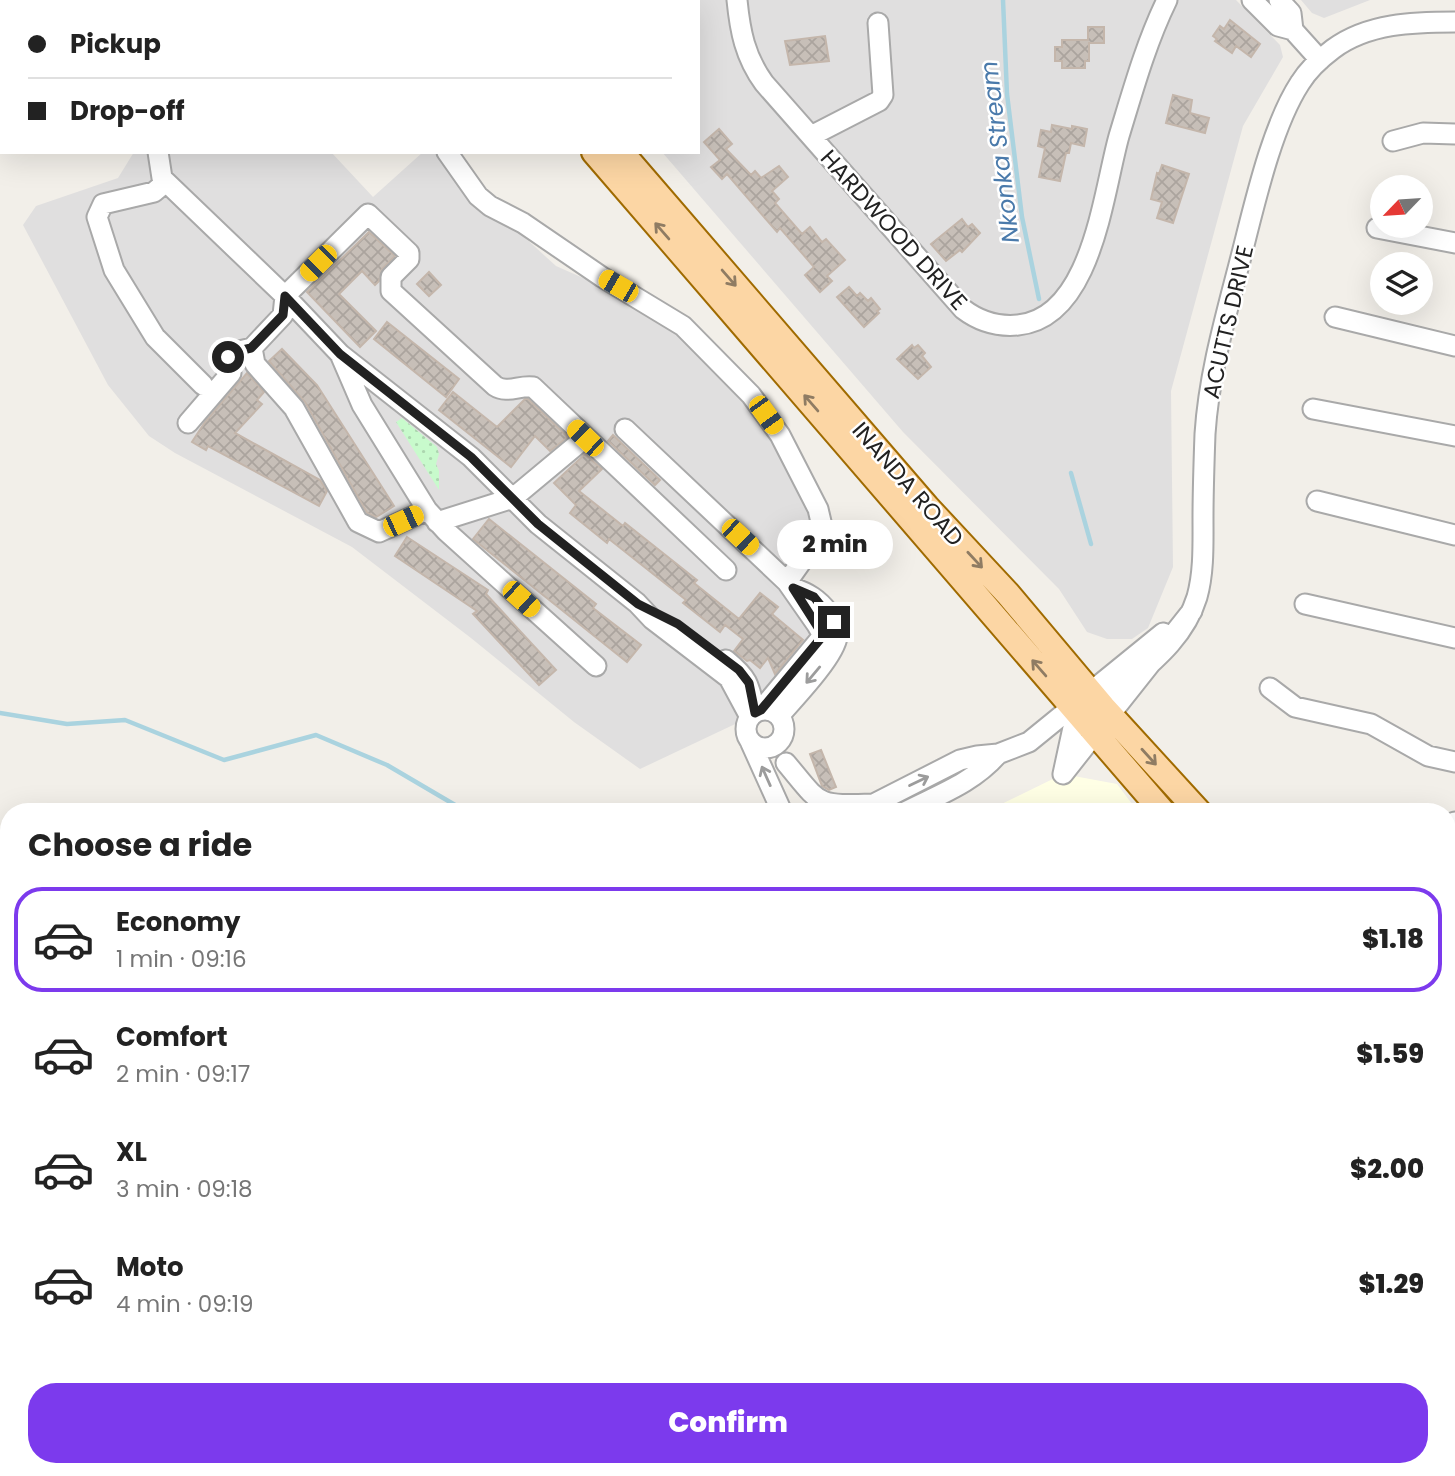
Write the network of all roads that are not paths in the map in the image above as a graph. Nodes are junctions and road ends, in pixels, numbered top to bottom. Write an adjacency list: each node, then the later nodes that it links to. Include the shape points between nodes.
1 (737, 0): 10 (street, HARDWOOD DRIVE, via 740,31 754,68)
2 (1167, 0): 10 (street, HARDWOOD DRIVE, via 1141,65 1079,278 1066,299 1038,321 1005,327 976,319 963,309)
3 (1252, 0): 7 (street, via 1278,26)
4 (1279, 0): 7 (street, via 1291,13)
5 (1455, 22): 8 (street, ACUTTS DRIVE, via 1375,29 1333,48)
6 (878, 23): 10 (street, via 883,95)
7 (1293, 30): 8 (street)
8 (1320, 60): 39 (street, ACUTTS DRIVE, via 1300,83 1269,157 1225,322 1206,431 1203,557)
9 (1455, 134): 11 (street, via 1423,133)
10 (811, 136)
11 (1393, 141)
12 (158, 154): 16 (street)
13 (448, 154): 37 (street, via 490,206 683,326 751,395 780,435 822,526)
14 (596, 154): 43 (main road, INANDA ROAD, one-way to 14)
15 (623, 154): 43 (main road, INANDA ROAD, one-way to 43, via 927,507 1008,594)
16 (166, 182): 19 (street); 24 (street, via 153,192 103,204 97,217 114,270 155,337)
17 (1429, 238): 18 (street)
18 (1455, 243)
19 (285, 296): 22 (street, via 283,315); 23 (street); 31 (street, via 368,214 409,253 409,259 390,277 391,291 495,386 501,390 533,387)
20 (1335, 317): 21 (street)
21 (1455, 346)
22 (251, 348): 28 (street, via 230,353 231,373); 34 (street, via 255,364 288,398 301,419 358,522 379,532)
23 (340, 354): 25 (street); 26 (street)
24 (203, 385)
25 (383, 387): 26 (street); 32 (street, via 471,457)
26 (362, 405): 34 (street)
27 (1313, 409): 30 (street)
28 (188, 423)
29 (625, 429): 37 (street)
30 (1455, 436)
31 (585, 438): 32 (street); 36 (street)
32 (513, 498): 34 (street); 44 (street, via 538,524 638,604 678,624 734,674)
33 (1317, 501): 35 (street)
34 (432, 516): 41 (street)
35 (1455, 535)
36 (726, 570)
37 (790, 585): 44 (street, via 820,603 834,622 837,640 831,653)
38 (1305, 604): 40 (street)
39 (1192, 611): 43 (street, ACUTTS DRIVE, via 1168,647); 43 (street, via 1063,774 1074,723); 47 (street, via 1029,742)
40 (1455, 638)
41 (596, 666)
42 (1270, 688): 48 (street, via 1295,707 1371,724 1428,756)
43 (1093, 713): 55 (main road, INANDA ROAD); 56 (main road, INANDA ROAD, one-way to 56)
44 (761, 714): 45 (street, via 746,729); 46 (street, via 784,727)
45 (750, 741): 46 (street, via 763,748); 50 (street, one-way to 45)
46 (776, 744): 49 (street)
47 (998, 754): 53 (street, one-way to 47, via 960,761); 54 (street, via 971,779)
48 (1455, 762)
49 (786, 763): 51 (street); 52 (street, via 808,792)
50 (778, 803)
51 (806, 803)
52 (825, 803)
53 (875, 803)
54 (923, 803)
55 (1157, 803)
56 (1189, 803)

